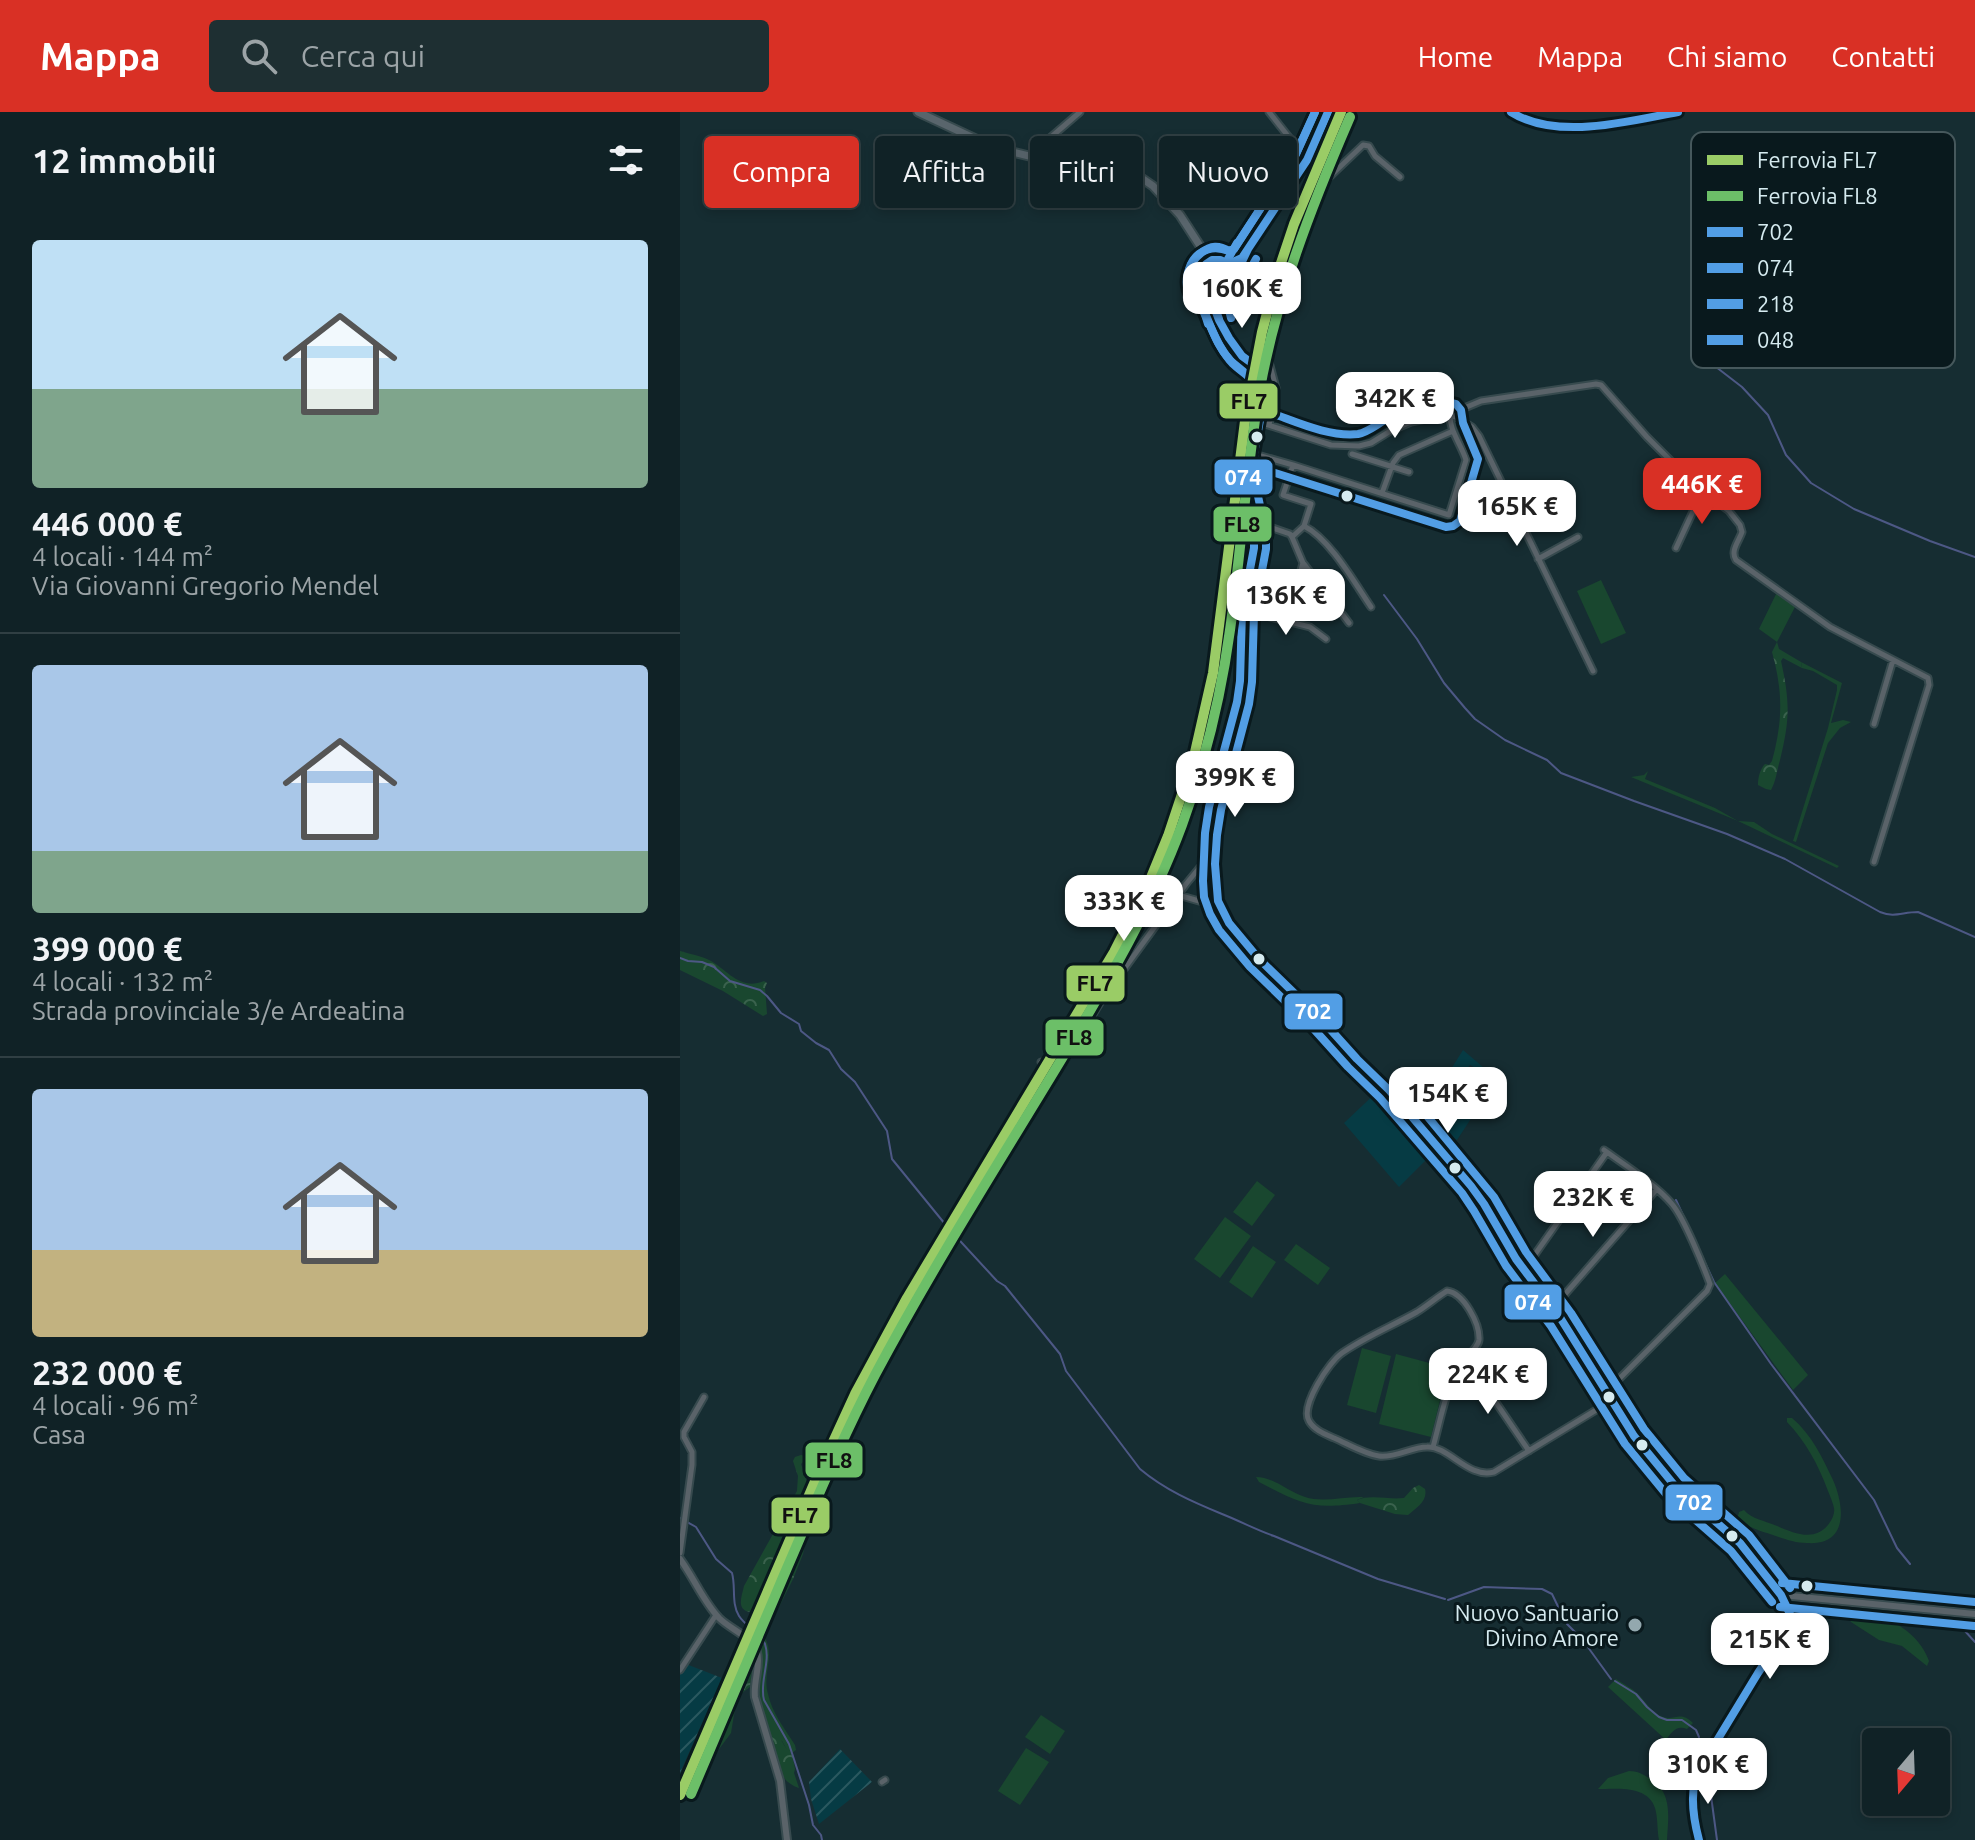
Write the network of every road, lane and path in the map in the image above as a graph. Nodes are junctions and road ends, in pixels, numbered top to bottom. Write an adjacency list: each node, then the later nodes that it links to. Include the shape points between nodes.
1 (918, 112): 7 (main road, via 980,142)
2 (1080, 112): 7 (street)
3 (1269, 112): 8 (street)
4 (1328, 112): 8 (main road)
5 (1511, 112): 6 (street, via 1531,122 1576,128)
6 (1678, 112)
7 (1029, 156): 10 (main road, via 1134,173 1170,202)
8 (1307, 160): 12 (main road)
9 (1400, 177): 19 (street, via 1363,145 1327,178 1304,218 1268,341 1276,388)
10 (1202, 249): 11 (main road); 13 (main road)
11 (1215, 258): 13 (main road); 14 (main road)
12 (1242, 258): 14 (main road); 15 (main road)
13 (1205, 264): 16 (main road, via 1200,285)
14 (1229, 264): 15 (main road)
15 (1235, 273): 16 (main road, via 1230,289)
16 (1215, 299): 18 (main road, via 1233,345 1263,373 1266,386)
17 (1450, 414): 19 (street, via 1411,422 1371,443 1350,447); 20 (street); 26 (street, via 1481,401 1601,385); 33 (street, via 1479,436)
18 (1258, 422): 19 (street); 21 (main road)
19 (1269, 425)
20 (1453, 431): 24 (street, via 1404,451); 27 (street, via 1466,460 1449,515)
21 (1254, 454): 23 (street); 28 (main road)
22 (1352, 454): 24 (street)
23 (1293, 465): 27 (street); 29 (street, via 1283,495 1311,504)
24 (1391, 467): 25 (street); 27 (street)
25 (1409, 472)
26 (1702, 492): 32 (street); 40 (street, via 1740,525 1736,560 1830,627)
27 (1382, 493)
28 (1264, 525): 30 (street); 43 (main road, via 1250,698); 43 (street, via 1254,524 1245,618 1245,697 1216,808)
29 (1304, 526): 30 (street); 35 (street, via 1325,542)
30 (1292, 537): 34 (street)
31 (1578, 537): 33 (street)
32 (1676, 548)
33 (1538, 559): 41 (street)
34 (1303, 563): 37 (street); 38 (street)
35 (1371, 607)
36 (1258, 614): 37 (street)
37 (1287, 622): 39 (street)
38 (1349, 623)
39 (1326, 639)
40 (1893, 660): 42 (street); 45 (street, via 1929,682)
41 (1593, 671)
42 (1874, 724)
43 (1221, 810): 44 (main road)
44 (1215, 848): 46 (street); 47 (main road)
45 (1874, 862)
46 (1178, 895): 47 (street); 48 (street, via 1060,1068)
47 (1220, 907): 50 (main road, via 1259,959 1389,1090 1471,1186)
48 (1041, 1062)
49 (1656, 1190): 50 (street, via 1605,1151); 51 (street); 54 (street, via 1678,1212 1710,1286 1615,1383 1619,1404)
50 (1523, 1271): 51 (main road)
51 (1553, 1308): 54 (main road)
52 (1465, 1357): 55 (street, via 1451,1383); 55 (street, via 1478,1344 1478,1331 1463,1302 1447,1291 1339,1355 1308,1404 1307,1418 1317,1429 1371,1454); 56 (street)
53 (704, 1397): 57 (street, via 684,1432 692,1465)
54 (1613, 1405): 56 (street); 58 (main road, via 1670,1481 1736,1538)
55 (1433, 1447): 56 (street, via 1480,1473 1494,1472)
56 (1529, 1451)
57 (680, 1556): 60 (street)
58 (1781, 1595): 59 (street); 63 (main road, via 1790,1616 1788,1628 1693,1785)
59 (1975, 1614)
60 (716, 1615): 61 (street); 62 (street, via 757,1653 755,1697 780,1781)
61 (680, 1670)
62 (787, 1840)
63 (1699, 1840)

